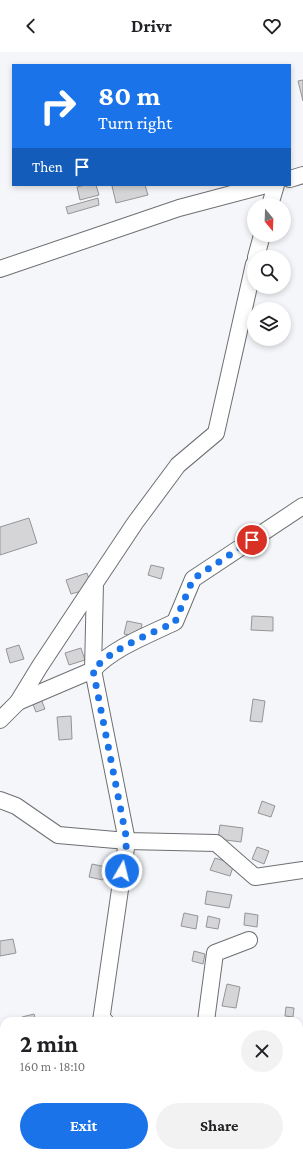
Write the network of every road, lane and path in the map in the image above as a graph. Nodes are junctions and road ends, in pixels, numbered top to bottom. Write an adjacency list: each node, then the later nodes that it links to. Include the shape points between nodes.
1 (303, 175): 2 (street)
2 (291, 178)
3 (262, 186): 6 (street, via 179,208)
4 (276, 186): 5 (street)
5 (272, 198)
6 (0, 269)
7 (247, 294): 9 (street, via 216,433 178,465)
8 (303, 506): 10 (street, via 193,579 175,622 133,642 100,662)
9 (95, 583): 10 (street); 11 (street)
10 (93, 670): 11 (street); 14 (street)
11 (18, 702): 12 (street)
12 (0, 720)
13 (0, 800): 14 (street, via 16,806 58,835)
14 (127, 841): 15 (street, via 216,843 254,877); 17 (street)
15 (303, 870)
16 (249, 940): 18 (street, via 215,953)
17 (102, 1017)
18 (207, 1017)

